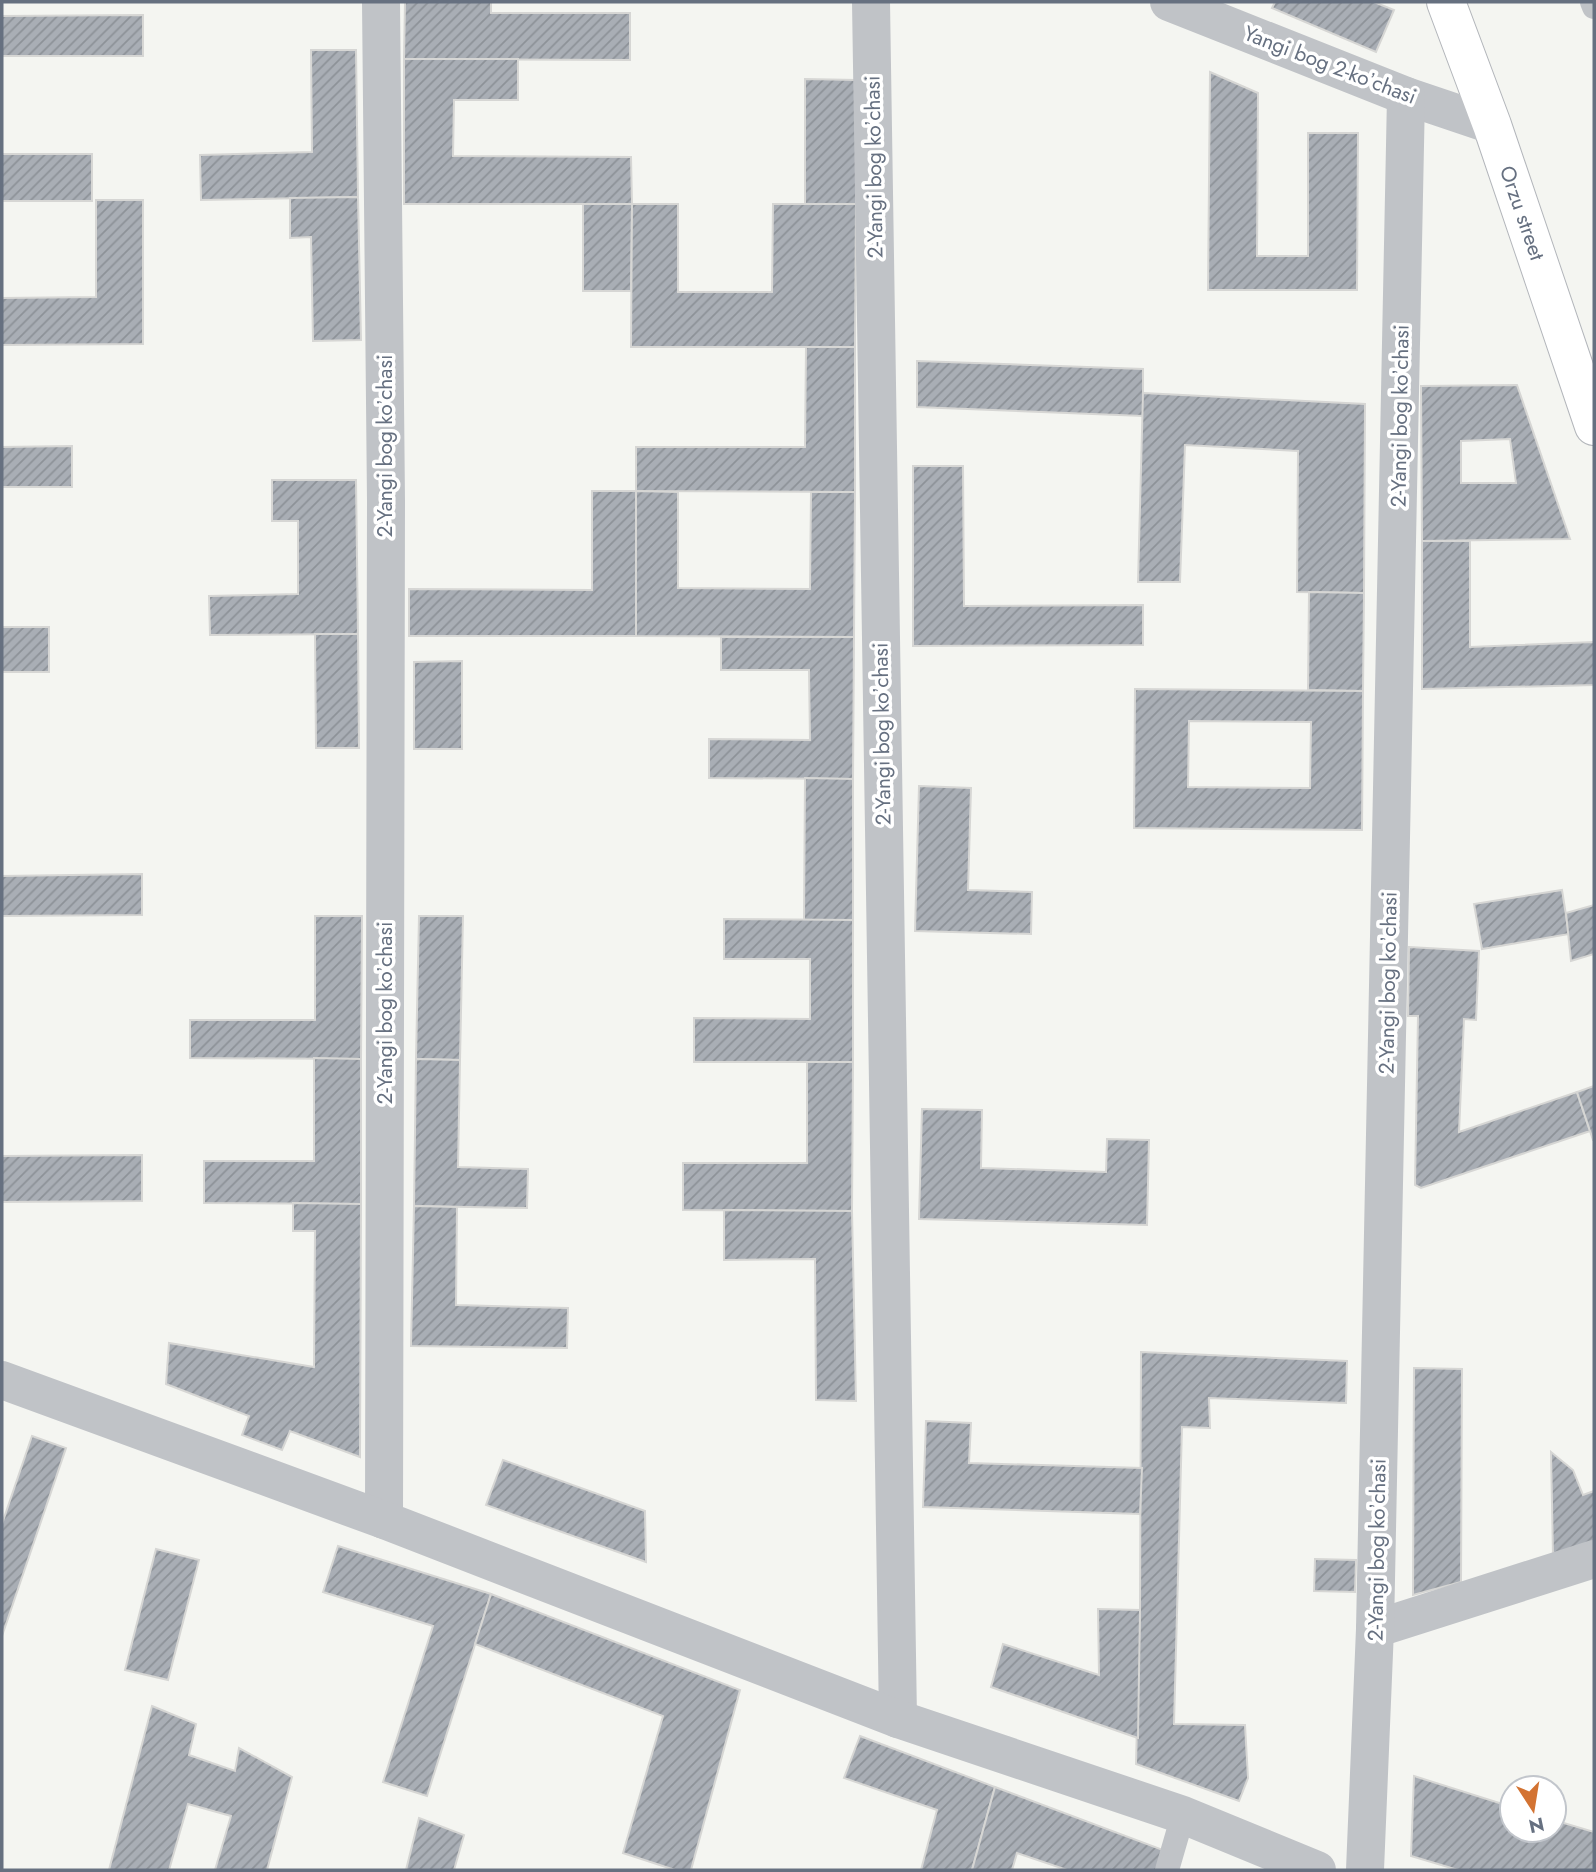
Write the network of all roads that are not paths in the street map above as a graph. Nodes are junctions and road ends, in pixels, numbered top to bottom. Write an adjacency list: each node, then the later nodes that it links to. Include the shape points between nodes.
1 (381, 2): 11 (street, 2-Yangi bog koʼchasi, via 386,501)
2 (871, 2): 14 (street, 2-Yangi bog koʼchasi)
3 (1169, 2): 7 (street, Yangi bog 2-koʼchasi)
4 (1446, 2): 8 (main road, Orzu street)
5 (1592, 2): 6 (lane)
6 (1594, 7)
7 (1406, 96): 8 (street, Yangi bog 2-koʼchasi); 13 (street, 2-Yangi bog koʼchasi)
8 (1492, 125): 9 (main road, Orzu street)
9 (1594, 426)
10 (2, 1380): 11 (street)
11 (384, 1520): 14 (street)
12 (1594, 1559): 13 (street)
13 (1375, 1629): 18 (street, 2-Yangi bog koʼchasi)
14 (898, 1719): 15 (street)
15 (1183, 1815): 16 (lane); 17 (street)
16 (1167, 1870)
17 (1317, 1870)
18 (1365, 1870)

